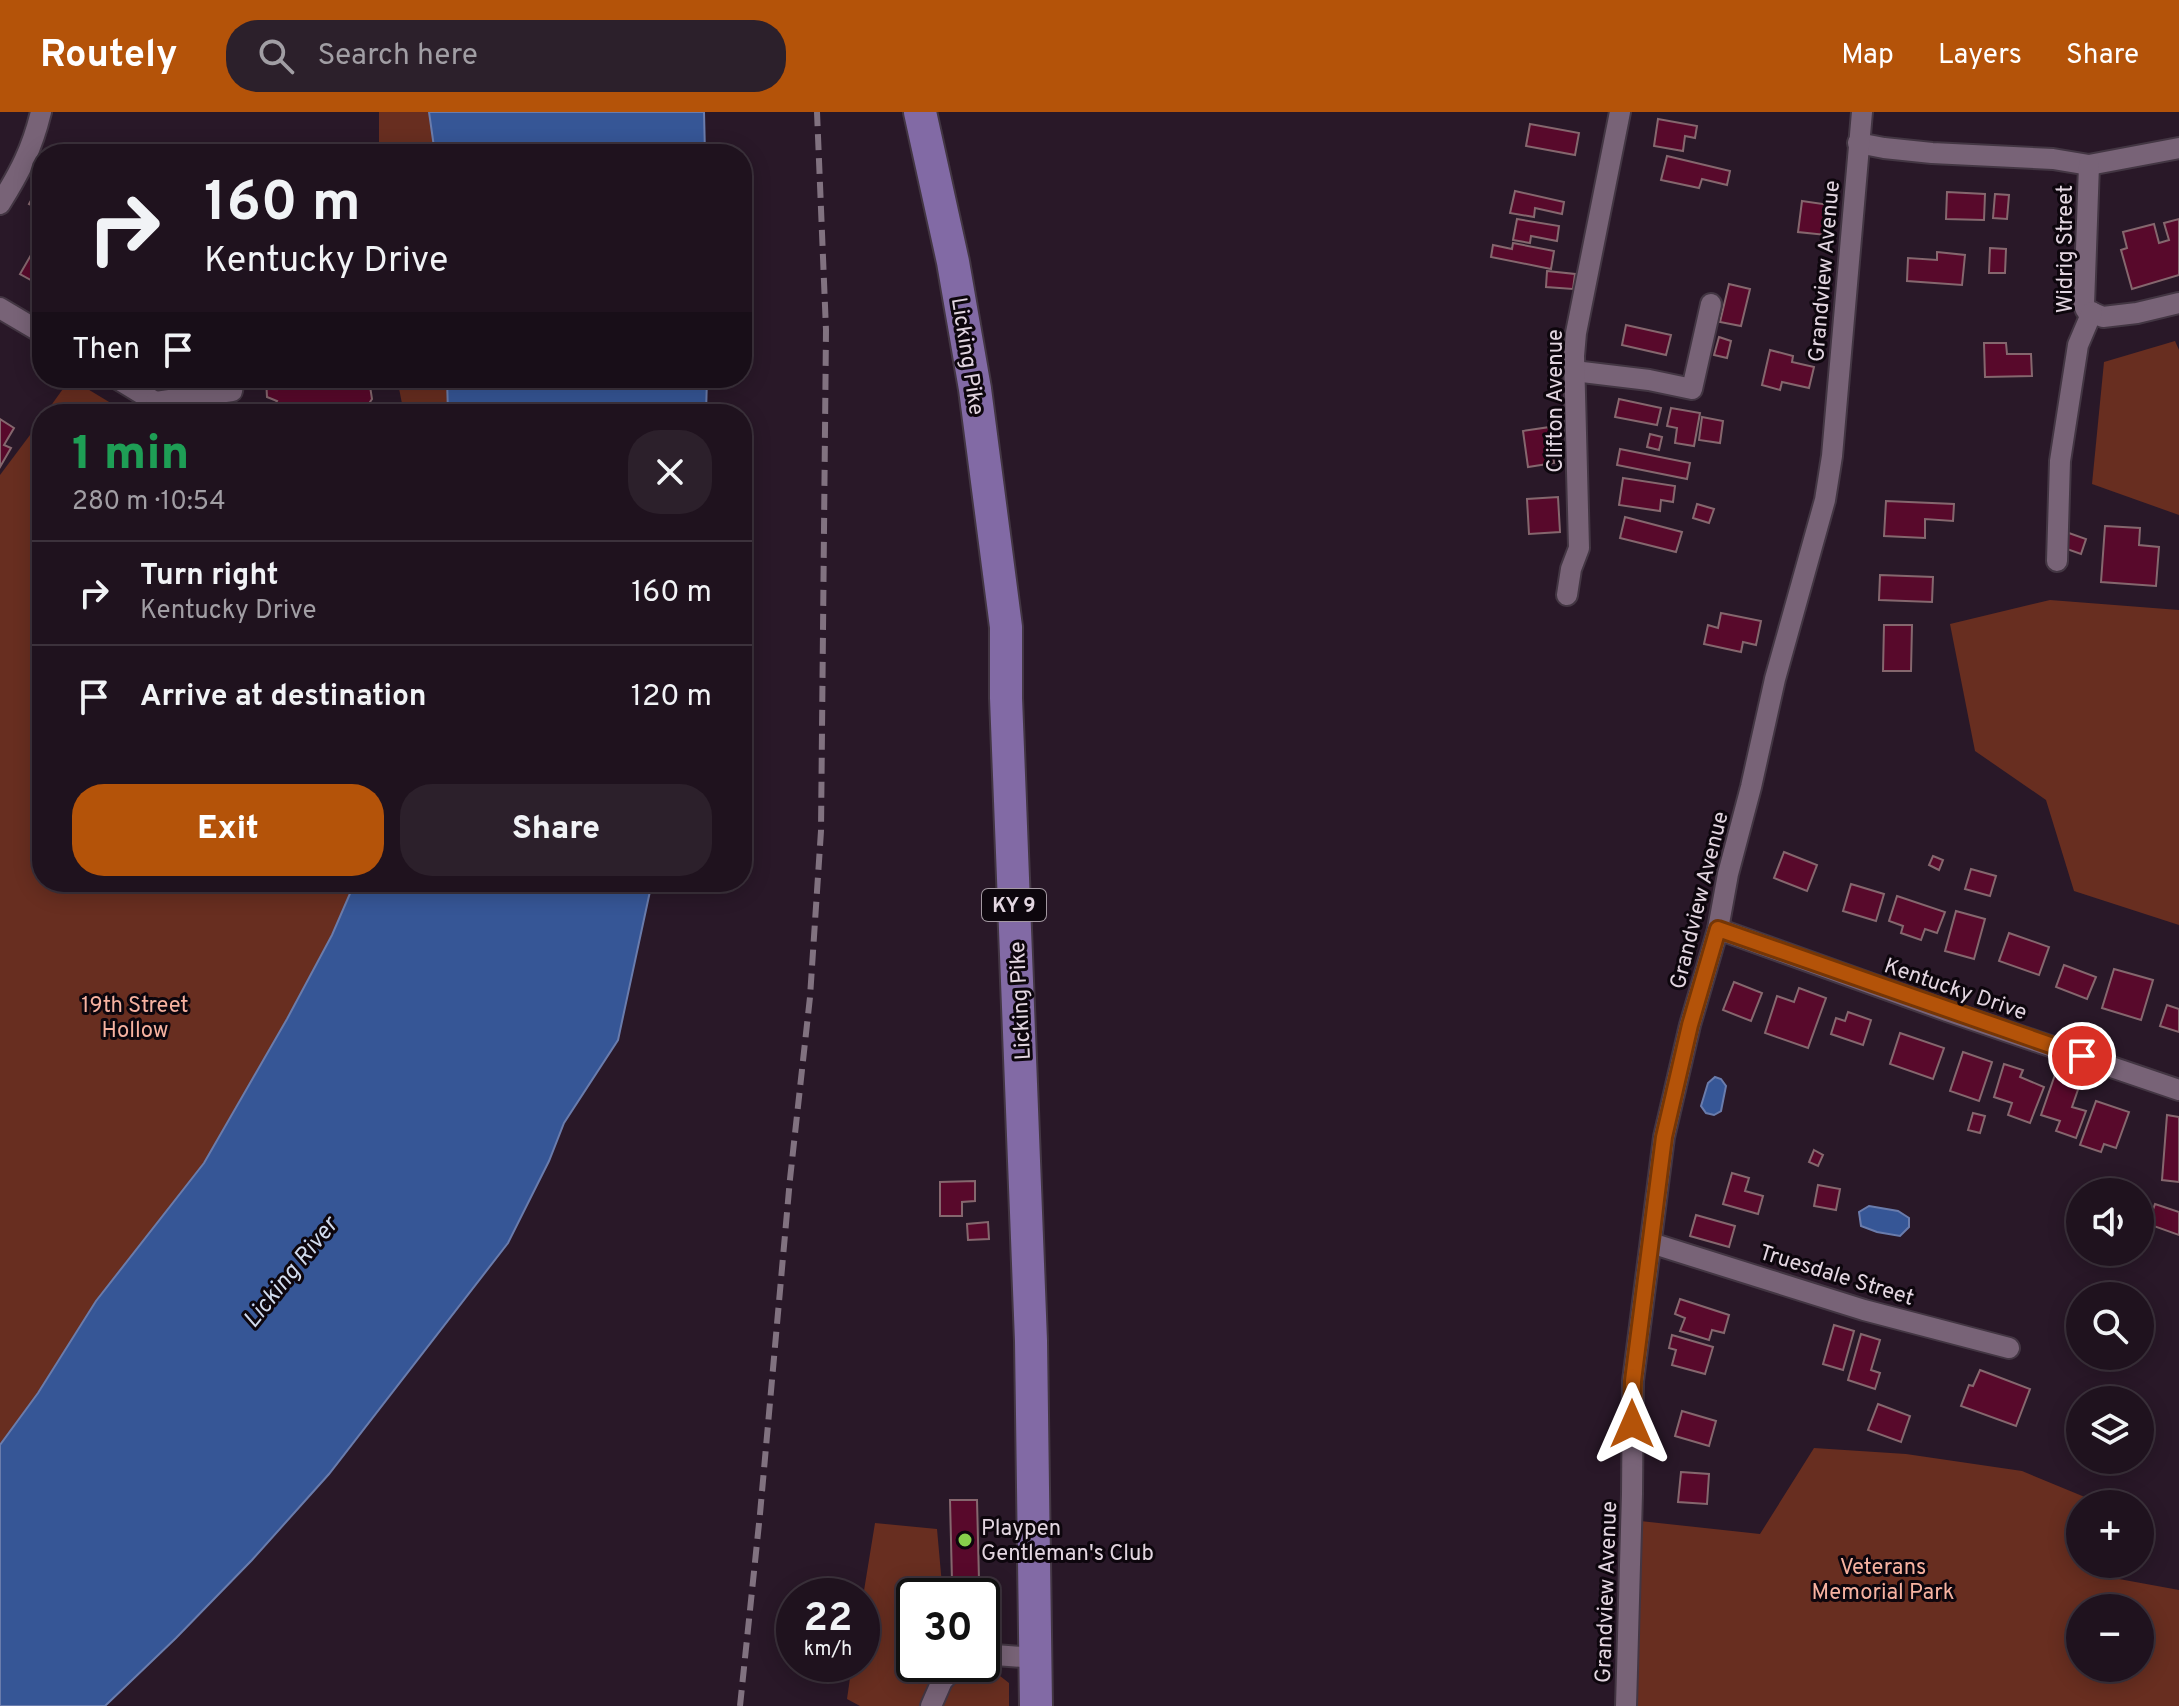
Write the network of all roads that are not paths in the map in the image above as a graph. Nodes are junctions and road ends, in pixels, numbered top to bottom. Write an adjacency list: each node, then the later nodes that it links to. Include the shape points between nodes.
1 (41, 112): 6 (street)
2 (920, 112): 28 (main road, Licking Pike / KY 9, via 975,389 1006,627 1031,1341)
3 (1620, 112): 16 (street, Clifton Avenue, via 1576,333)
4 (1862, 112): 5 (street, Grandview Avenue)
5 (1858, 143): 9 (street, Widrig Street); 23 (street, Grandview Avenue, via 1825,500 1775,679)
6 (33, 144)
7 (32, 146): 10 (street)
8 (2179, 148): 9 (street)
9 (2089, 165): 14 (street, Widrig Street, via 2084,305)
10 (0, 204)
11 (2179, 303): 14 (street, via 2103,317)
12 (1711, 304): 16 (street, via 1692,389)
13 (0, 308): 15 (street)
14 (2092, 312): 21 (street, Widrig Street, via 2078,345 2060,461)
15 (32, 327)
16 (1574, 371): 22 (street, Clifton Avenue, via 1579,548)
17 (133, 388): 19 (street)
18 (232, 388): 19 (street)
19 (156, 402): 20 (street)
20 (159, 404)
21 (2057, 561)
22 (1567, 595)
23 (1718, 929): 24 (street, Kentucky Drive); 25 (street, Grandview Avenue, via 1664,1137)
24 (2179, 1090)
25 (1651, 1243): 26 (street, Truesdale Street, via 1864,1310); 32 (street, Grandview Avenue, via 1633,1381)
26 (2009, 1348)
27 (1000, 1655): 28 (street)
28 (1035, 1658): 31 (main road, Licking Pike / KY 9)
29 (942, 1682): 30 (street)
30 (931, 1706)
31 (1036, 1706)
32 (1626, 1706)

